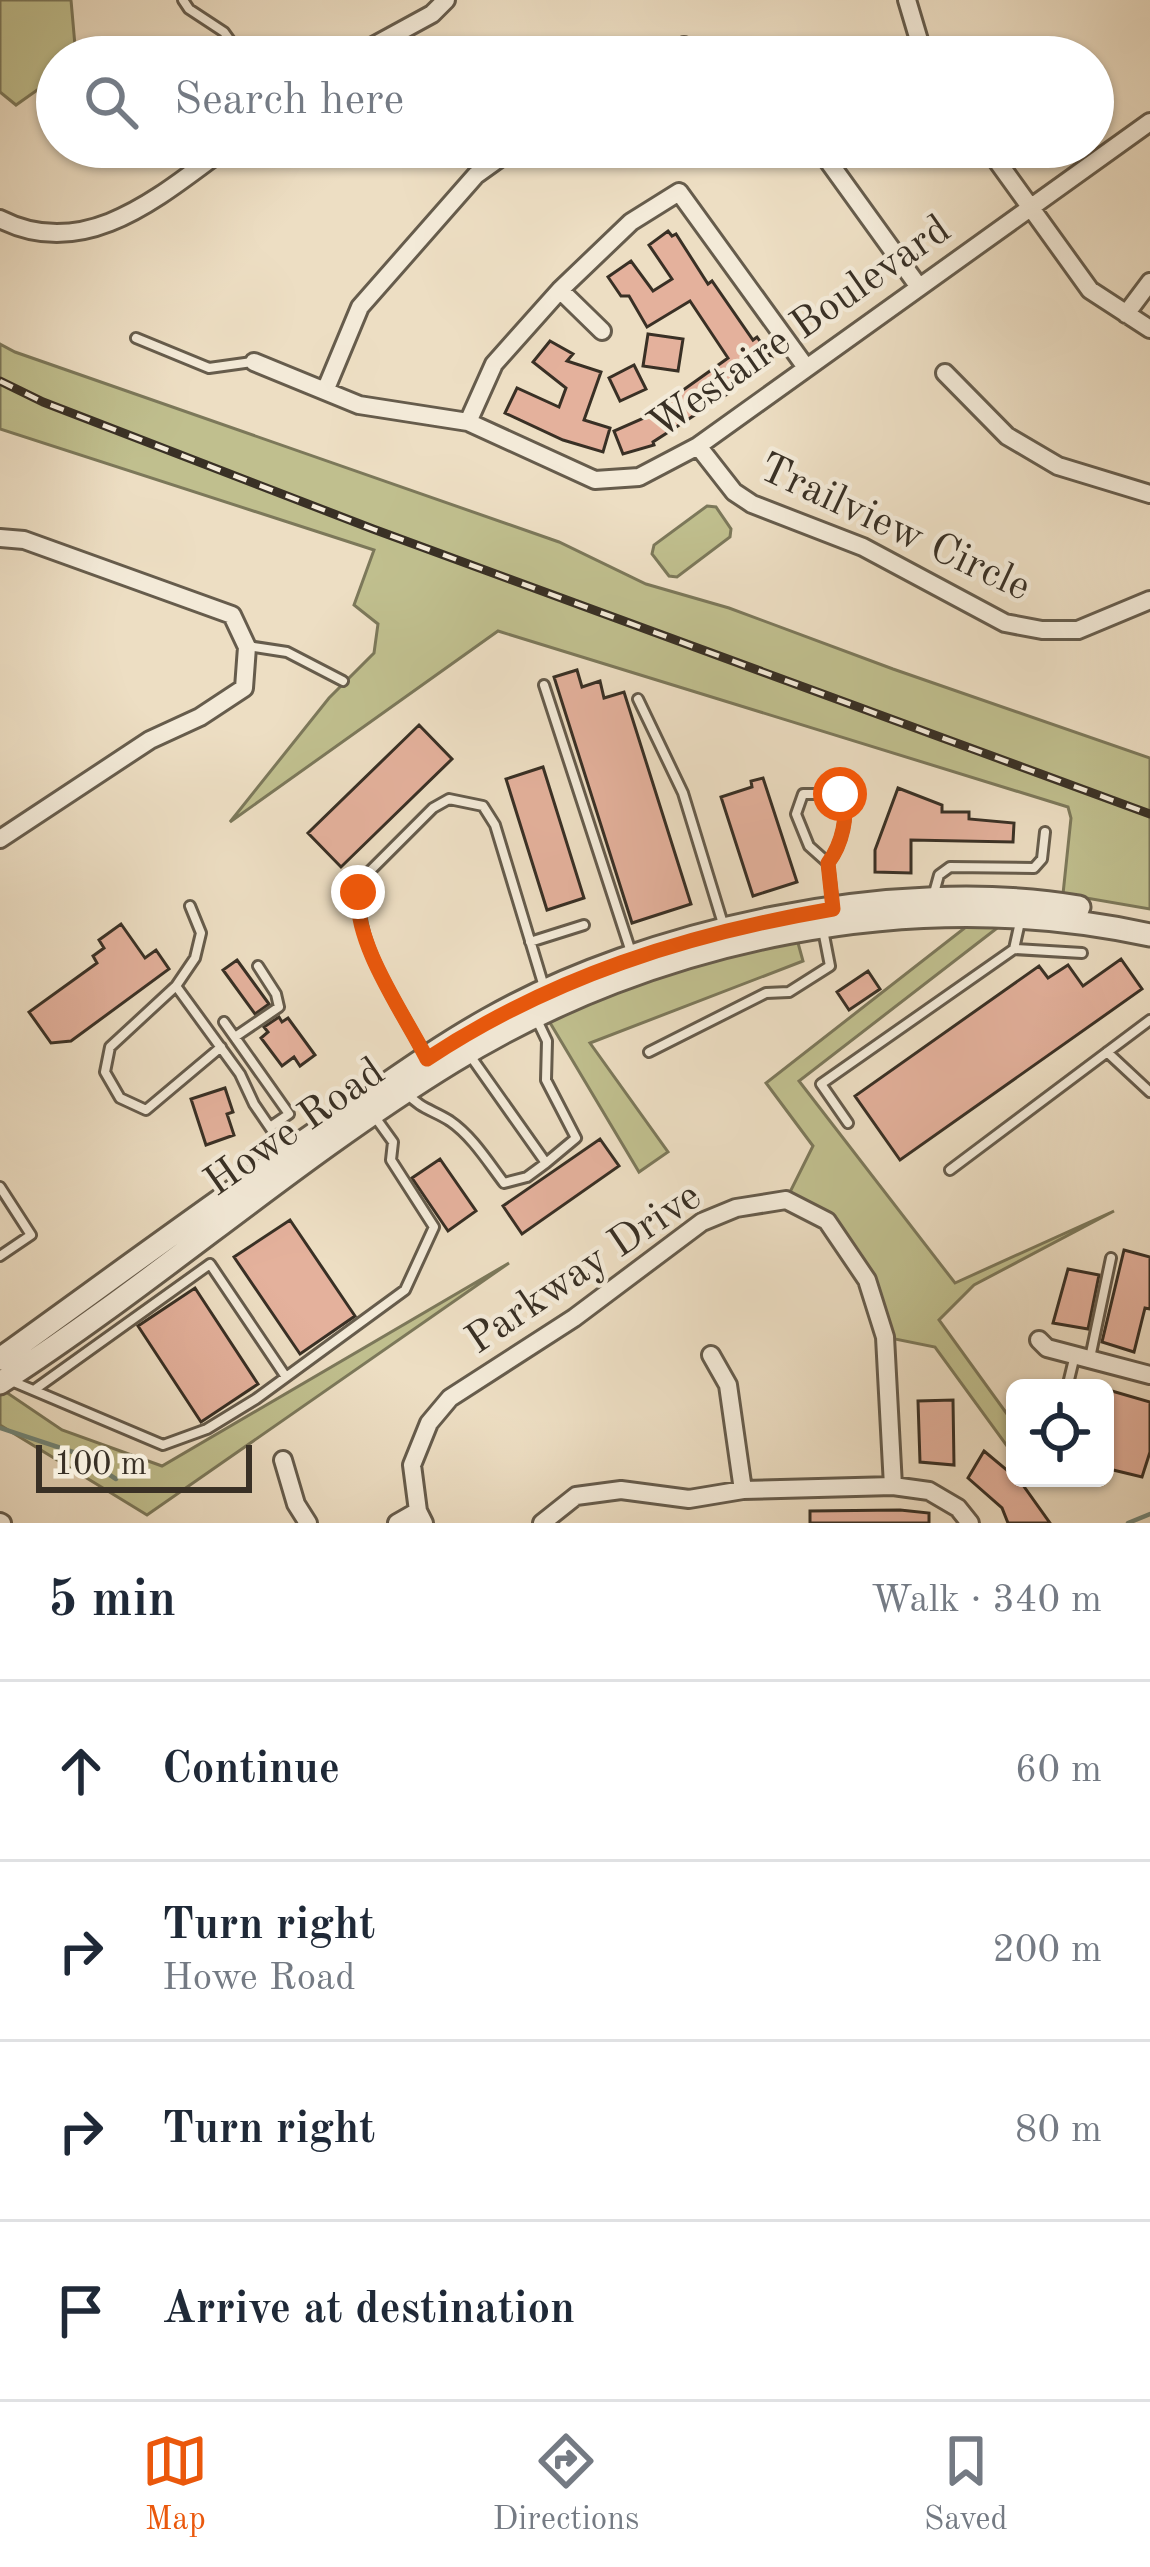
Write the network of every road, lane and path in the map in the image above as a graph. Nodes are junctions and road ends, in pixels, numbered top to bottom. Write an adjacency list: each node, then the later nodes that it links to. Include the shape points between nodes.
1 (183, 0): 4 (lane)
2 (446, 0): 5 (street)
3 (907, 0): 6 (street)
4 (227, 36)
5 (392, 36)
6 (918, 36)
7 (1150, 122): 8 (street, Westaire Boulevard)
8 (1114, 148)
9 (198, 168): 15 (street, via 111,224 76,232 20,229)
10 (486, 168): 26 (street, via 359,307)
11 (833, 168): 17 (street)
12 (1002, 168): 14 (street)
13 (1085, 168): 14 (street, Westaire Boulevard)
14 (1030, 207): 17 (street, Westaire Boulevard); 19 (street, via 1090,290)
15 (0, 219)
16 (1150, 282): 19 (street)
17 (919, 287): 24 (street, Westaire Boulevard)
18 (560, 290): 21 (street); 24 (street, via 631,222 679,192); 27 (street, via 494,364)
19 (1126, 314): 20 (street)
20 (1150, 329)
21 (602, 331)
22 (136, 338): 23 (lane, via 209,368)
23 (254, 362): 26 (street, Westaire Boulevard)
24 (805, 366): 28 (street, Westaire Boulevard)
25 (945, 374): 29 (street, via 1006,436 1058,466)
26 (325, 391): 27 (street, Westaire Boulevard, via 359,405)
27 (468, 422): 28 (street, Westaire Boulevard, via 596,480 639,477)
28 (698, 446): 31 (street, Trailview Circle, via 752,504 862,547 1005,623 1078,630)
29 (1150, 494)
30 (0, 538): 32 (street, via 232,615)
31 (1150, 599)
32 (246, 645): 33 (lane, via 286,652); 37 (street, via 244,688)
33 (343, 681)
34 (544, 686): 50 (lane)
35 (638, 699): 45 (lane, via 683,793)
36 (1045, 832): 39 (lane, via 1034,868 950,867 939,875)
37 (0, 838)
38 (828, 863): 38 (lane, via 809,846 796,814 802,794 840,794 846,804); 42 (lane)
39 (933, 900): 42 (street, Howe Road); 43 (street, Howe Road, via 1043,903)
40 (190, 906): 52 (lane, via 201,933)
41 (1022, 916): 42 (street, Howe Road); 46 (street, Howe Road); 48 (lane)
42 (828, 919): 45 (street, Howe Road); 54 (street, Howe Road, via 681,959); 59 (lane, via 830,965 789,992 766,993)
43 (1150, 921)
44 (584, 925): 47 (lane)
45 (725, 929): 50 (street, Howe Road)
46 (1150, 934)
47 (530, 942): 53 (lane); 62 (lane, via 482,806 449,799 433,808 364,877 357,909 364,939)
48 (1014, 949): 49 (lane); 66 (lane, via 821,1084)
49 (1082, 953)
50 (632, 957): 53 (street, Howe Road)
51 (258, 965): 57 (lane, via 279,1007)
52 (176, 986): 58 (lane); 58 (lane, via 110,1047 105,1072 120,1098 146,1110)
53 (546, 991): 62 (street, Howe Road)
54 (535, 1016): 61 (street, Howe Road); 69 (lane, via 547,1041 546,1080 577,1138)
55 (1150, 1020): 60 (lane)
56 (224, 1022): 57 (lane)
57 (235, 1037): 67 (lane, via 289,1114)
58 (221, 1048): 67 (lane)
59 (649, 1052)
60 (1107, 1052): 64 (lane); 70 (lane)
61 (468, 1053): 63 (street, Howe Road); 69 (lane)
62 (427, 1059): 68 (street, Howe Road)
63 (406, 1092): 65 (street, Howe Road); 69 (lane, via 467,1136 504,1183)
64 (1150, 1092)
65 (374, 1115): 77 (street, Howe Road); 79 (lane, via 393,1142 391,1160 434,1227 405,1291)
66 (848, 1123)
67 (270, 1127): 68 (lane)
68 (287, 1152): 77 (street, Howe Road)
69 (546, 1163)
70 (950, 1170)
71 (0, 1187): 72 (lane, via 31,1235)
72 (0, 1256)
73 (1111, 1258): 76 (lane)
74 (1039, 1340): 76 (street)
75 (711, 1355): 84 (street, via 728,1385)
76 (1083, 1357): 78 (street); 80 (lane)
77 (2, 1374): 81 (lane)
78 (1150, 1375)
79 (286, 1377): 81 (lane, via 207,1429 163,1445); 81 (lane, via 210,1264)
80 (1072, 1379)
81 (34, 1390)
82 (283, 1460): 86 (street)
83 (893, 1486): 84 (street); 85 (street, Parkway Drive, via 885,1337 867,1280 827,1221 786,1200 702,1222 450,1398 429,1423 412,1466); 89 (street, via 929,1491)
84 (743, 1490): 88 (street, via 689,1498 621,1490 576,1496)
85 (421, 1517): 87 (street)
86 (308, 1523)
87 (397, 1523)
88 (542, 1523)
89 (970, 1523)

